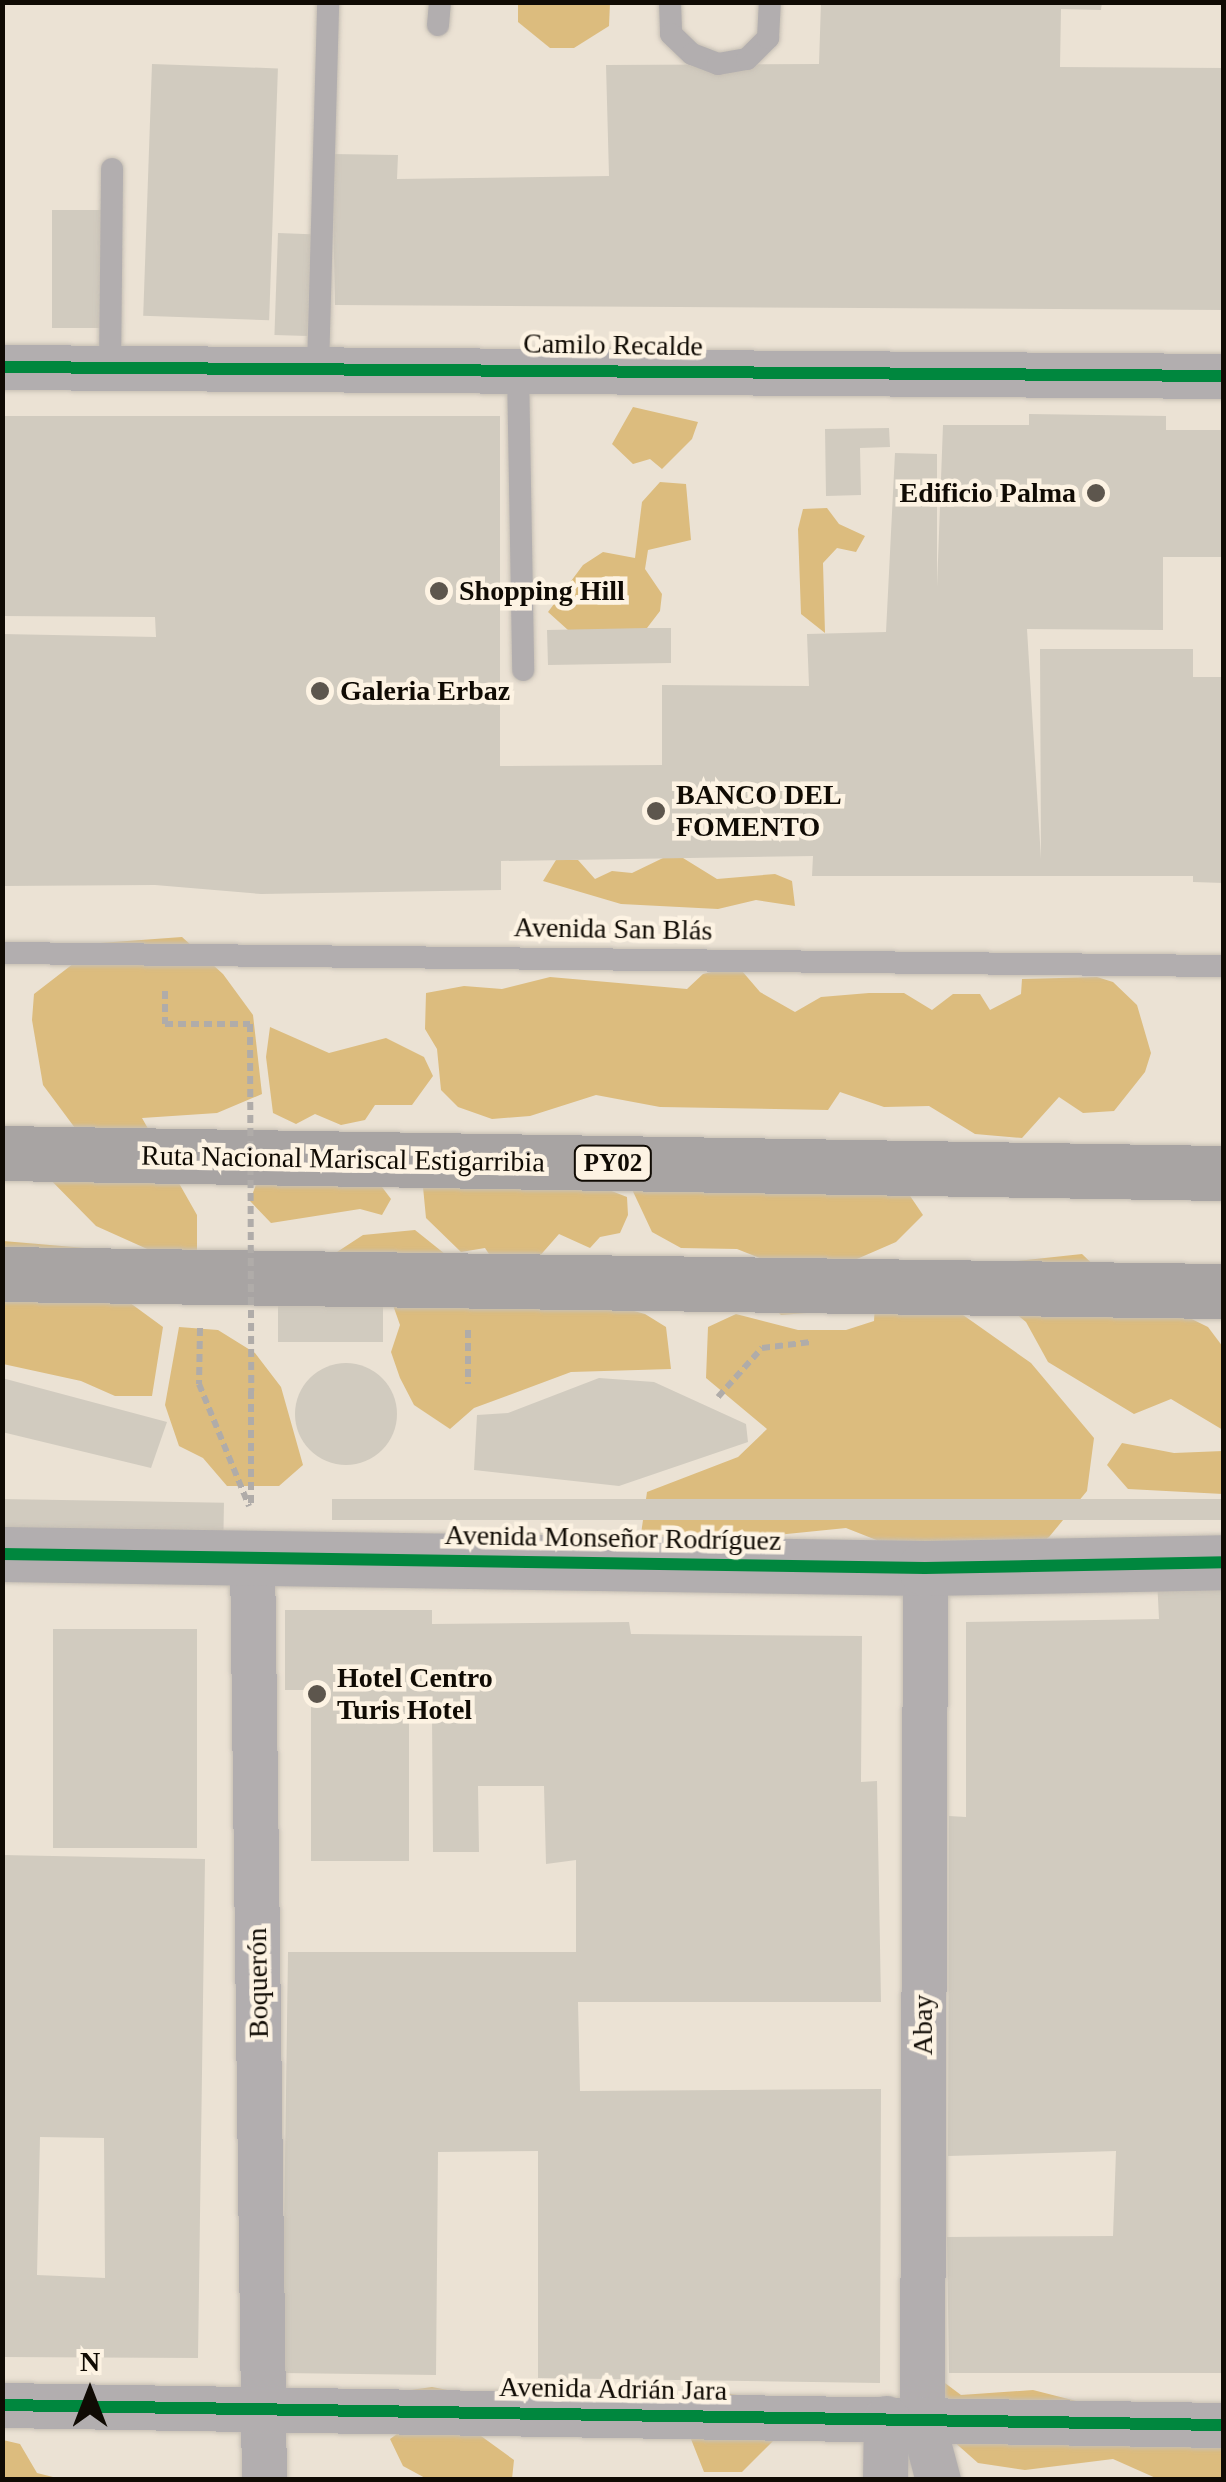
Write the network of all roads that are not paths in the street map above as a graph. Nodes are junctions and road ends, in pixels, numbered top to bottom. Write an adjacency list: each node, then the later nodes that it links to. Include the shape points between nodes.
1 (328, 2): 7 (lane)
2 (670, 2): 3 (lane, via 671,34 692,54 718,64 747,60 768,38)
3 (770, 2)
4 (112, 169): 6 (lane)
5 (2, 367): 6 (street, Camilo Recalde)
6 (110, 368): 7 (street, Camilo Recalde)
7 (318, 368): 8 (street, Camilo Recalde)
8 (518, 370): 9 (street, Camilo Recalde); 10 (lane)
9 (1224, 376)
10 (523, 670)
11 (2, 953): 12 (lane, Avenida San Blás)
12 (1224, 966)
13 (2, 1153): 14 (highway, Ruta Nacional Mariscal Estigarribia / PY02)
14 (1224, 1173)
15 (2, 1274): 16 (highway)
16 (1224, 1291)
17 (2, 1554): 18 (street, Avenida Monseñor Rodríguez)
18 (252, 1556): 20 (street, Avenida Monseñor Rodríguez); 22 (street, Boquerón)
19 (1224, 1562): 20 (street, Avenida Monseñor Rodríguez)
20 (925, 1568): 23 (street, Abay)
21 (2, 2405): 22 (street, Avenida Adrián Jara)
22 (265, 2409): 23 (street, Avenida Adrián Jara); 25 (street, Boquerón)
23 (904, 2419): 24 (street, Avenida Adrián Jara); 26 (street, Abay); 27 (street, Abay)
24 (1224, 2425)
25 (264, 2480)
26 (885, 2480)
27 (938, 2480)

